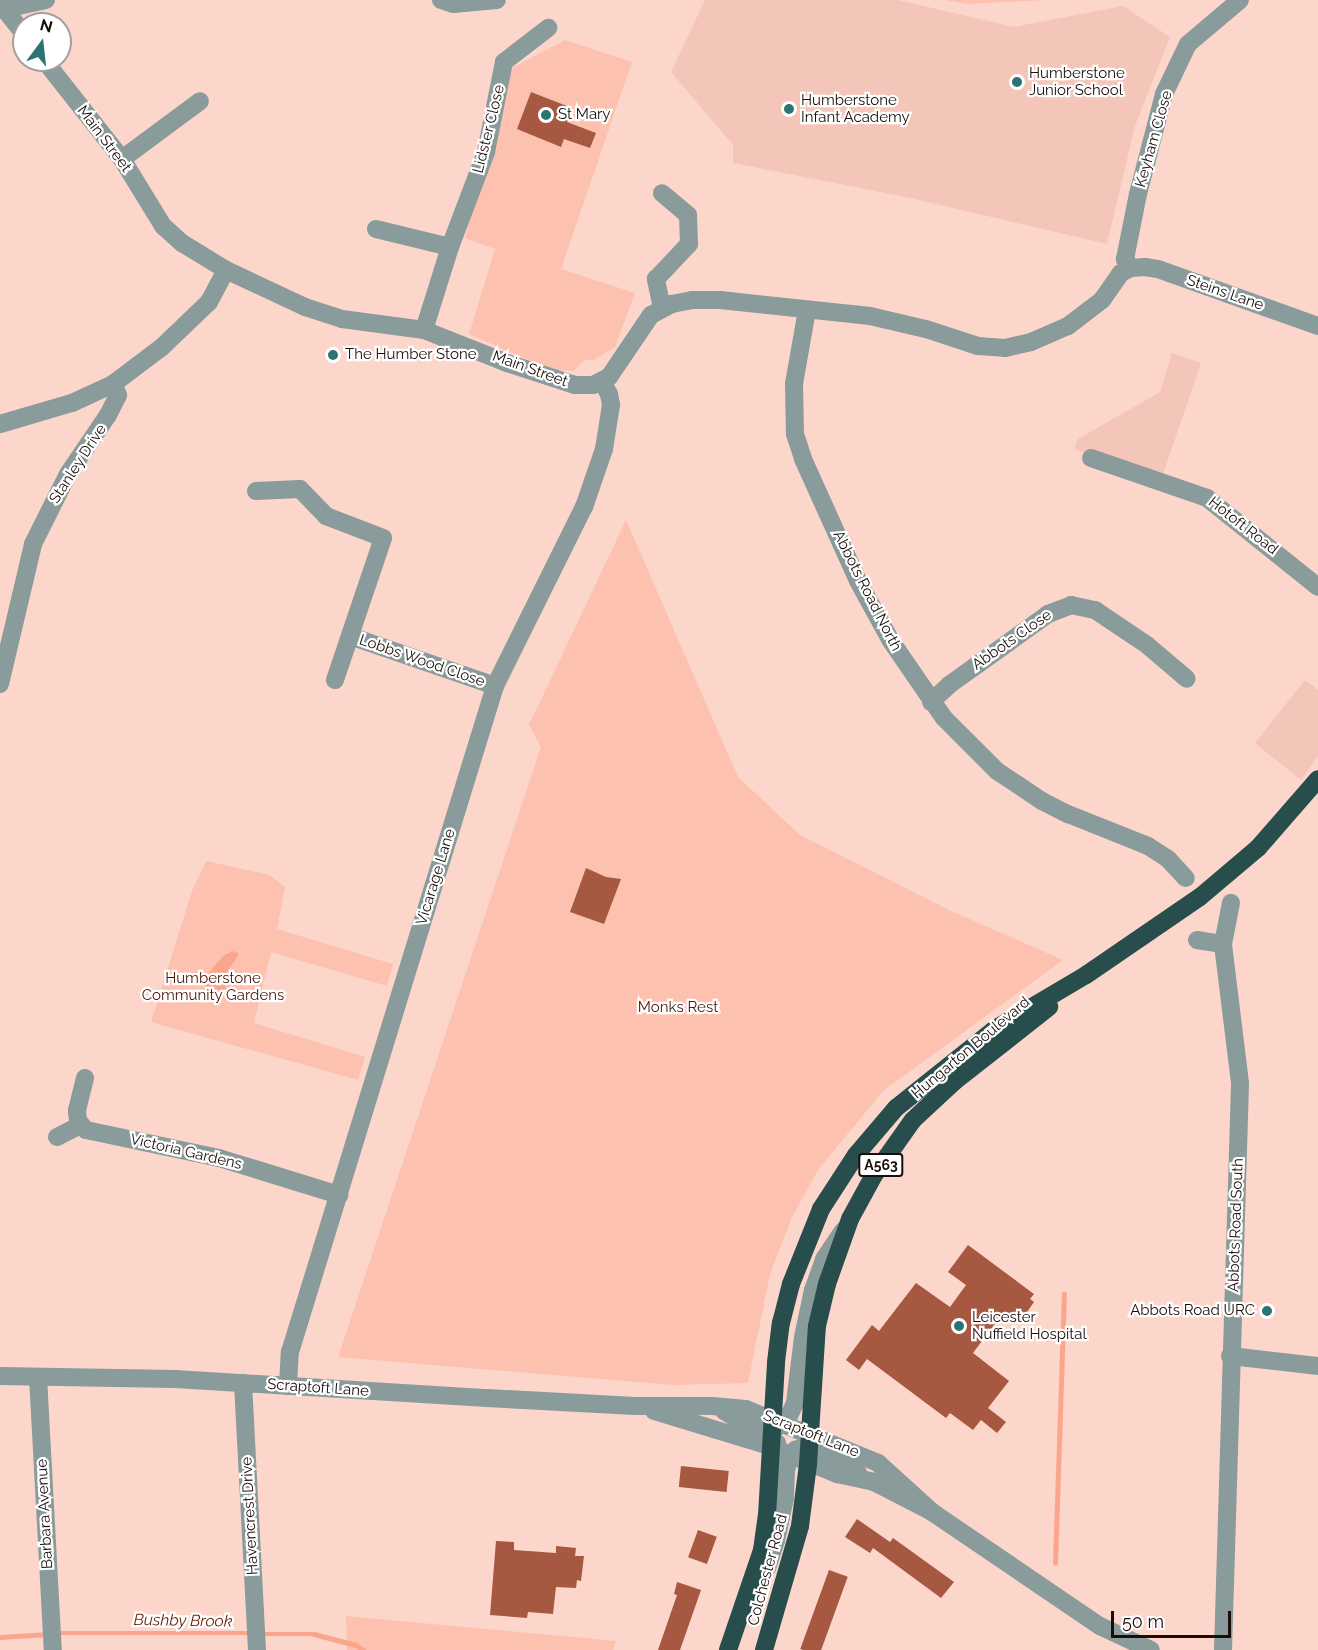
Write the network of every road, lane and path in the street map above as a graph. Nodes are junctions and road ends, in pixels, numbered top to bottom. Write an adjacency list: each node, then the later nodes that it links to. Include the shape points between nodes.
1 (46, 0): 5 (street)
2 (441, 0): 3 (street, via 453,4)
3 (497, 0)
4 (1235, 1): 14 (street, Keyham Close, via 1188,44 1164,94 1125,259)
5 (2, 8): 6 (street)
6 (12, 20)
7 (548, 28): 13 (street, Lidster Close, via 504,62 486,152)
8 (53, 72): 10 (street, Main Street)
9 (200, 101): 10 (street)
10 (122, 159): 15 (street, Main Street, via 163,226 182,243)
11 (662, 193): 16 (street, via 688,215 689,244 656,279)
12 (376, 229): 13 (street)
13 (450, 247): 19 (street, Lidster Close)
14 (1131, 268): 17 (street, via 1121,273 1102,300 1068,326 1005,348 978,346 870,316); 18 (street, Steins Lane, via 1158,269)
15 (226, 270): 19 (street, Main Street, via 280,297 342,319); 21 (street, via 209,302)
16 (662, 308): 17 (street, via 682,301 720,300); 20 (street, via 642,326 616,371)
17 (807, 310): 31 (street, Abbots Road North, via 793,403 798,446 858,581)
18 (1318, 326)
19 (424, 330): 20 (street, Main Street, via 574,385)
20 (602, 382): 30 (street, Vicarage Lane, via 609,394 608,433 584,507)
21 (113, 384): 22 (street, via 72,403); 29 (street, Stanley Drive, via 118,395 68,474 33,544)
22 (0, 424)
23 (1091, 458): 25 (street, Hotoft Road, via 1207,498)
24 (256, 491): 26 (street, Lobbs Wood Close, via 300,489 326,516 383,538)
25 (1318, 587)
26 (350, 636): 28 (street, Lobbs Wood Close); 30 (street, Lobbs Wood Close)
27 (1187, 679): 31 (street, Abbots Close, via 1147,645 1095,610 1071,605 1048,614)
28 (335, 680)
29 (0, 684)
30 (495, 686): 41 (street, Vicarage Lane)
31 (931, 702): 33 (street, Abbots Road North, via 978,754 1018,786 1068,814 1148,846)
32 (1318, 779): 37 (highway, Hungarton Boulevard / A563, via 1258,848 1200,897)
33 (1186, 878)
34 (1231, 903): 36 (street, Abbots Road South)
35 (1197, 940): 36 (street)
36 (1223, 944): 43 (street, Abbots Road South, via 1240,1083)
37 (1086, 975): 42 (highway, Hungarton Boulevard / A563, via 913,1120 873,1175); 50 (highway, Hungarton Boulevard / A563, via 995,1029 935,1075 896,1108 856,1155 822,1209 791,1284 781,1323)
38 (85, 1078): 39 (street, via 77,1111)
39 (81, 1125): 40 (street); 41 (street, Victoria Gardens, via 92,1132 219,1158)
40 (57, 1137)
41 (339, 1195): 48 (street, Vicarage Lane, via 290,1352)
42 (850, 1220): 50 (street, via 818,1274 803,1337 792,1412); 51 (highway, Hungarton Boulevard / A563, via 817,1326)
43 (1230, 1356): 44 (street); 63 (street, Abbots Road South)
44 (1318, 1366)
45 (0, 1376): 46 (street, Scraptoft Lane)
46 (38, 1377): 47 (street, Scraptoft Lane); 59 (street, Barbara Avenue)
47 (243, 1383): 48 (street, Scraptoft Lane); 58 (street, Havencrest Drive)
48 (288, 1386): 49 (street, Scraptoft Lane)
49 (635, 1406): 50 (street, Scraptoft Lane, via 746,1409); 50 (street, Scraptoft Lane, via 745,1439)
50 (772, 1427): 51 (street, Scraptoft Lane); 52 (street, Scraptoft Lane); 57 (highway, Colchester Road / A563, via 767,1515)
51 (809, 1438): 52 (street); 53 (highway, Hungarton Boulevard / A563); 54 (street); 56 (street, Scraptoft Lane, via 837,1444 886,1467)
52 (790, 1456): 53 (street, Scraptoft Lane); 55 (street); 57 (street, via 776,1541 767,1568)
53 (808, 1464): 54 (street, Scraptoft Lane); 55 (highway, Colchester Road / A563)
54 (874, 1482): 56 (street, Scraptoft Lane)
55 (805, 1487): 61 (highway, Colchester Road / A563, via 796,1544)
56 (932, 1512): 62 (street, Scraptoft Lane, via 1090,1620)
57 (753, 1579): 60 (highway, Colchester Road / A563)
58 (257, 1647)
59 (53, 1648)
60 (728, 1650)
61 (764, 1650)
62 (1150, 1650)
63 (1223, 1650)

